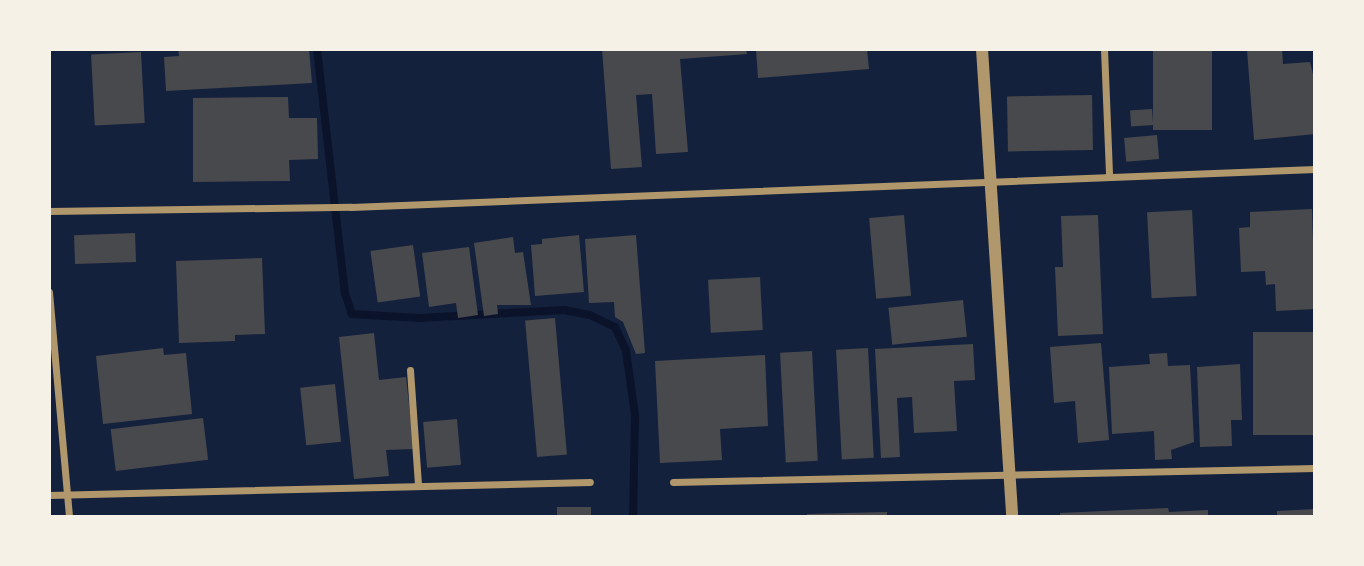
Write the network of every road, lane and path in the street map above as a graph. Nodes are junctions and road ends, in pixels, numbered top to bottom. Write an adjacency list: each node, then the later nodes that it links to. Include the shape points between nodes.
1 (982, 49): 5 (street)
2 (1104, 49): 4 (street)
3 (1315, 169): 4 (street)
4 (1109, 176): 5 (street)
5 (990, 180): 6 (street, via 351,207); 10 (street)
6 (49, 211)
7 (49, 292): 14 (street)
8 (410, 370): 13 (street)
9 (1315, 468): 10 (street)
10 (1009, 477): 12 (street); 17 (street)
11 (590, 482): 13 (street)
12 (673, 482)
13 (418, 484): 14 (street)
14 (67, 494): 15 (street); 16 (street)
15 (49, 495)
16 (69, 517)
17 (1012, 517)

